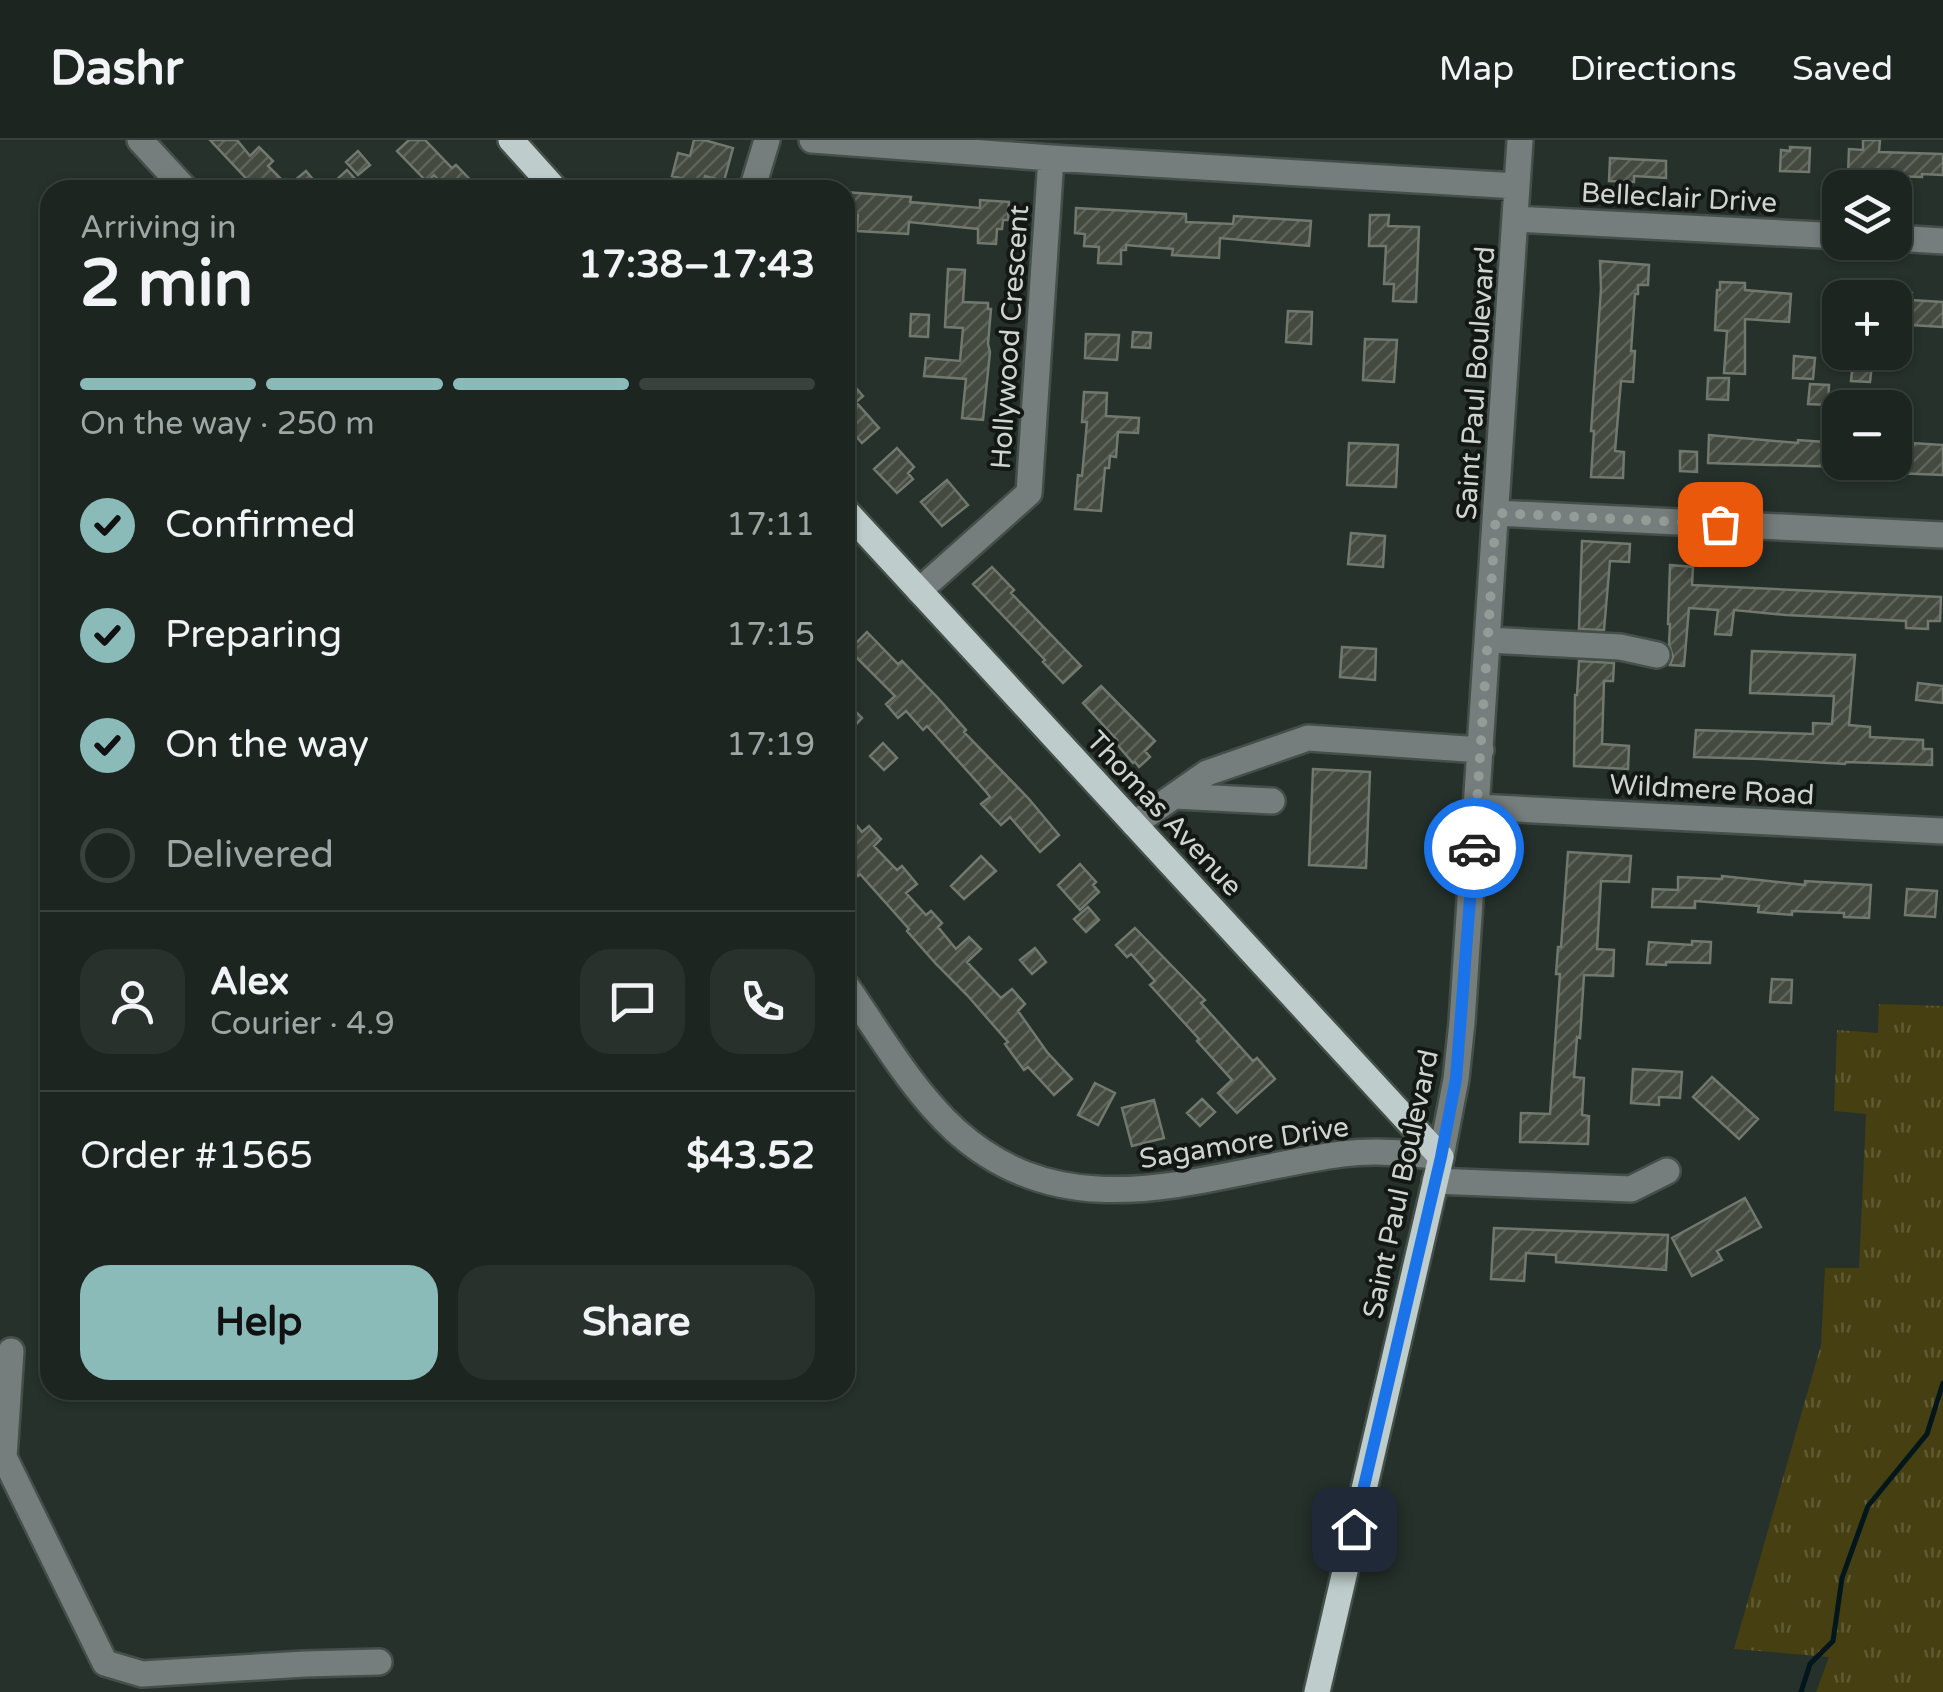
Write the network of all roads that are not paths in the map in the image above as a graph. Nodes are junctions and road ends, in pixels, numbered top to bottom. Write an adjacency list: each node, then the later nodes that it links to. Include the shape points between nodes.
1 (140, 140): 7 (street)
2 (511, 140): 8 (main road)
3 (767, 140): 9 (street)
4 (812, 140): 6 (street)
5 (1520, 140): 10 (street, Saint Paul Boulevard)
6 (1052, 158): 10 (street); 18 (street, Hollywood Crescent, via 1029,493)
7 (177, 180)
8 (547, 180)
9 (755, 180)
10 (1517, 186): 11 (street, Saint Paul Boulevard)
11 (1515, 219): 12 (street, Belleclair Drive); 15 (street, Saint Paul Boulevard)
12 (1822, 235)
13 (1912, 239): 14 (street)
14 (1943, 241)
15 (1496, 513): 17 (street); 19 (street, Saint Paul Boulevard)
16 (855, 521): 18 (main road, Thomas Avenue)
17 (1943, 535)
18 (919, 591): 25 (main road, Thomas Avenue)
19 (1488, 640): 20 (street); 21 (street, Saint Paul Boulevard)
20 (1657, 655)
21 (1481, 750): 22 (street, via 1308,738 1207,773); 24 (street, Saint Paul Boulevard)
22 (1175, 796): 23 (street); 25 (street)
23 (1272, 801)
24 (1477, 807): 26 (street, Wildmere Road); 28 (street, Saint Paul Boulevard, via 1456,1079)
25 (1134, 824): 28 (main road, Thomas Avenue)
26 (1943, 830)
27 (855, 998): 28 (street, Sagamore Drive, via 954,1129 1009,1168 1044,1182 1142,1190 1340,1154 1398,1152)
28 (1438, 1169): 29 (street, Sagamore Drive, via 1631,1188); 33 (main road, Saint Paul Boulevard)
29 (1667, 1172)
30 (11, 1350): 32 (street, via 4,1457 105,1663)
31 (380, 1662): 32 (street)
32 (142, 1683)
33 (1317, 1692)

